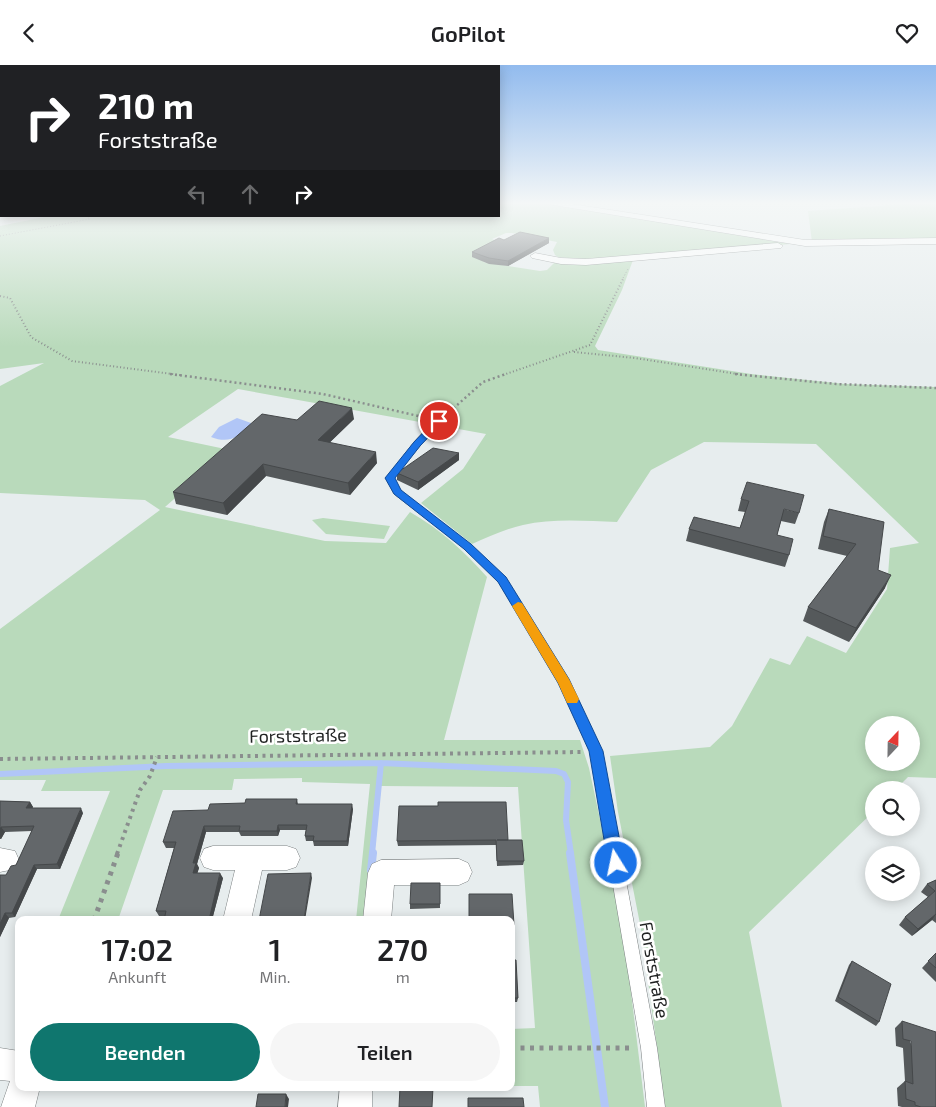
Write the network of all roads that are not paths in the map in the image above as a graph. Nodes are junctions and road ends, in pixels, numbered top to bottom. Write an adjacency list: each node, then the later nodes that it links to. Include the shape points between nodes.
1 (718, 251): 2 (street, via 575,262)
2 (535, 256)
3 (439, 421): 16 (lane, Forststraße, via 390,478 397,492 502,579 564,682 596,751 649,1048)
4 (213, 858): 5 (street)
5 (251, 858): 6 (street); 8 (street)
6 (287, 858)
7 (459, 873): 9 (street, via 381,873)
8 (238, 916)
9 (377, 916)
10 (0, 1063): 11 (street)
11 (15, 1066)
12 (23, 1091): 14 (street)
13 (356, 1091): 15 (street)
14 (18, 1107)
15 (355, 1107)
16 (656, 1107)

